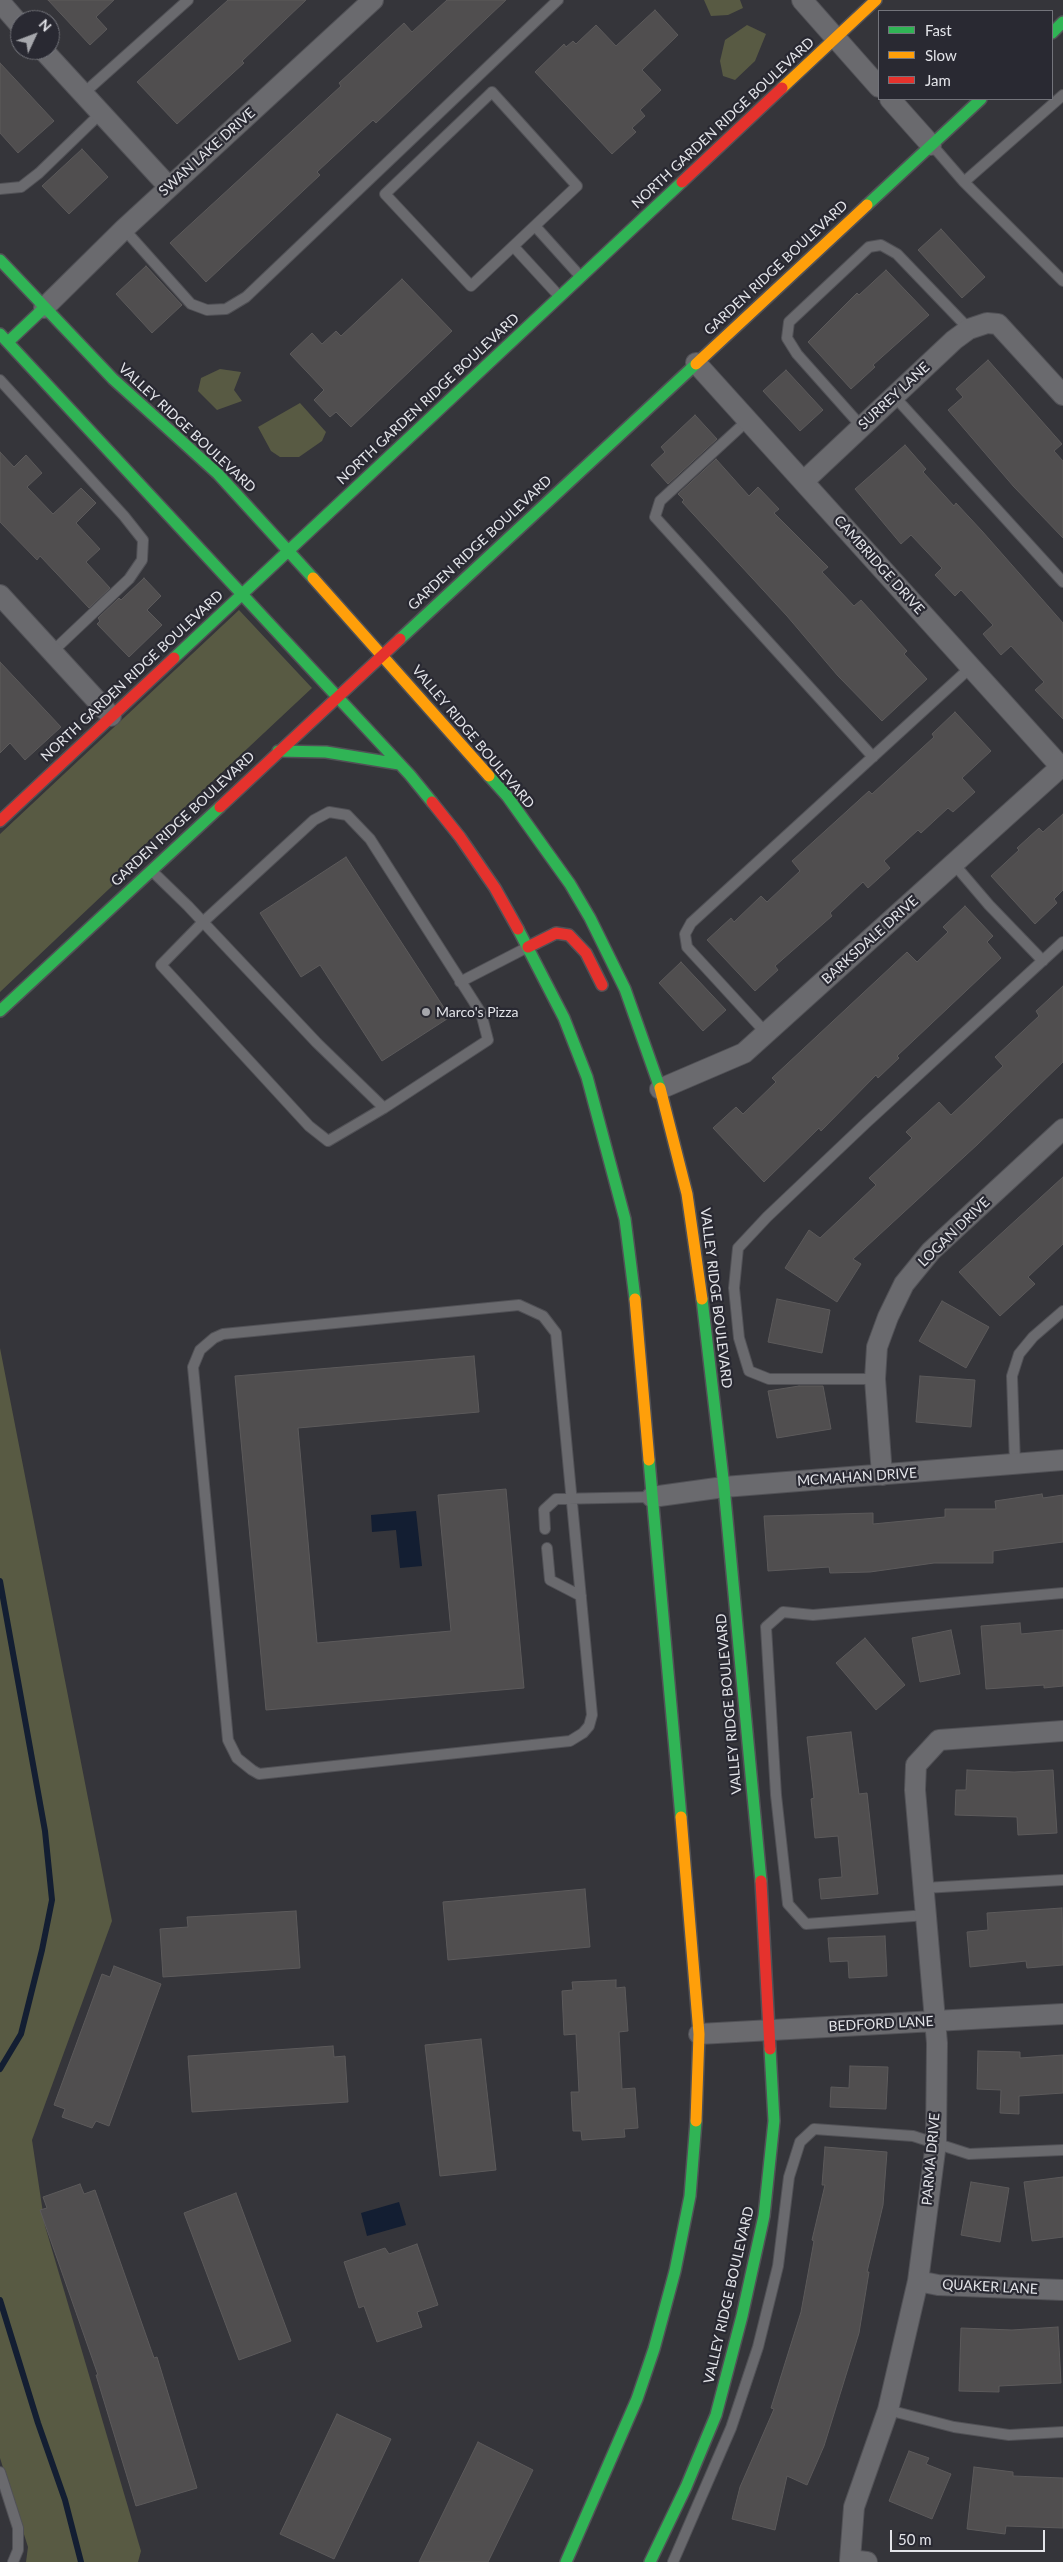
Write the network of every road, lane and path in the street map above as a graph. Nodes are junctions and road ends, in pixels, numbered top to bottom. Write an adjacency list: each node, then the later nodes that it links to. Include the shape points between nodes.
1 (188, 0): 13 (lane)
2 (373, 0): 20 (street, SWAN LAKE DRIVE)
3 (558, 0): 23 (lane, via 246,297 226,309 207,310 191,304)
4 (802, 0): 10 (street)
5 (876, 0): 10 (main road, NORTH GARDEN RIDGE BOULEVARD)
6 (0, 2): 7 (street)
7 (10, 14)
8 (1063, 22): 9 (main road)
9 (1053, 32)
10 (836, 38): 12 (street); 26 (main road, NORTH GARDEN RIDGE BOULEVARD)
11 (53, 60): 13 (street)
12 (878, 86)
13 (84, 93): 17 (street)
14 (1063, 95): 19 (lane)
15 (891, 100): 18 (street)
16 (979, 100): 18 (main road, GARDEN RIDGE BOULEVARD)
17 (101, 113): 20 (street); 21 (lane, via 21,187)
18 (931, 145): 19 (lane); 33 (main road, GARDEN RIDGE BOULEVARD)
19 (964, 182): 27 (lane)
20 (169, 187): 23 (street, SWAN LAKE DRIVE)
21 (0, 189)
22 (535, 226): 24 (lane); 24 (lane, via 577,186 492,92 385,194 471,286); 26 (lane)
23 (124, 229): 29 (street, SWAN LAKE DRIVE)
24 (514, 247): 28 (lane)
25 (0, 260): 29 (main road, VALLEY RIDGE BOULEVARD)
26 (580, 277): 28 (main road, NORTH GARDEN RIDGE BOULEVARD)
27 (1063, 281)
28 (559, 296): 40 (main road, NORTH GARDEN RIDGE BOULEVARD)
29 (44, 308): 32 (main road); 40 (main road, VALLEY RIDGE BOULEVARD, via 112,380 218,474)
30 (969, 329): 35 (street, SURREY LANE, via 998,324); 36 (street, SURREY LANE); 38 (lane, via 897,254 881,245 869,247 789,322 787,338 796,354)
31 (0, 334): 32 (main road)
32 (8, 342): 42 (main road)
33 (696, 363): 37 (street, CAMBRIDGE DRIVE); 45 (main road, GARDEN RIDGE BOULEVARD)
34 (0, 380): 44 (lane, via 143,540 142,560 129,579)
35 (1063, 395)
36 (894, 396): 38 (street, SURREY LANE); 41 (lane)
37 (748, 420): 39 (street, CAMBRIDGE DRIVE); 50 (lane, via 660,501 656,517)
38 (862, 427): 39 (street, SURREY LANE)
39 (804, 481): 46 (street, CAMBRIDGE DRIVE)
40 (289, 550): 42 (main road, NORTH GARDEN RIDGE BOULEVARD); 45 (main road, VALLEY RIDGE BOULEVARD)
41 (1063, 582)
42 (241, 594): 47 (main road); 48 (main road, NORTH GARDEN RIDGE BOULEVARD)
43 (0, 595): 44 (street)
44 (52, 652): 48 (street)
45 (382, 655): 47 (main road, GARDEN RIDGE BOULEVARD); 65 (main road, VALLEY RIDGE BOULEVARD, via 507,796 570,884 625,989)
46 (971, 667): 50 (lane); 52 (street, CAMBRIDGE DRIVE)
47 (336, 697): 49 (main road, GARDEN RIDGE BOULEVARD); 51 (main road)
48 (111, 716): 53 (main road, NORTH GARDEN RIDGE BOULEVARD)
49 (278, 751): 51 (main road, via 326,752); 55 (main road, GARDEN RIDGE BOULEVARD)
50 (874, 757): 64 (lane, via 691,923 685,934 687,947)
51 (399, 764): 58 (main road, via 460,837 495,888)
52 (1062, 766): 54 (street, BARKSDALE DRIVE)
53 (0, 821)
54 (954, 864): 59 (lane); 64 (street, BARKSDALE DRIVE)
55 (151, 870): 56 (lane); 62 (main road, GARDEN RIDGE BOULEVARD)
56 (202, 922): 60 (lane, via 314,820 330,812 347,815 370,839); 67 (lane); 67 (lane, via 161,965 309,1126 328,1141)
57 (1063, 942): 59 (lane)
58 (528, 947): 60 (lane); 61 (main road, via 556,933 569,935 586,954); 75 (main road, via 564,1018 587,1077 625,1219)
59 (1043, 961): 70 (lane, via 866,1123 738,1248 734,1288 739,1338 749,1371 769,1380)
60 (460, 982): 67 (lane, via 481,1013 488,1040)
61 (605, 993)
62 (0, 1011)
63 (624, 1023): 65 (main road)
64 (766, 1033): 66 (street, BARKSDALE DRIVE, via 744,1053)
65 (643, 1042): 66 (main road, VALLEY RIDGE BOULEVARD)
66 (660, 1089): 74 (main road, VALLEY RIDGE BOULEVARD, via 694,1235)
67 (384, 1108)
68 (1063, 1129): 70 (street, LOGAN DRIVE, via 931,1251 904,1284 878,1347)
69 (1063, 1311): 72 (lane, via 1019,1354 1012,1376)
70 (875, 1379): 73 (street, LOGAN DRIVE)
71 (1063, 1460): 72 (street, MCMAHAN DRIVE)
72 (1015, 1464): 73 (street, MCMAHAN DRIVE)
73 (882, 1475): 74 (street, MCMAHAN DRIVE)
74 (724, 1487): 75 (street, MCMAHAN DRIVE); 87 (main road, VALLEY RIDGE BOULEVARD, via 761,1880)
75 (652, 1497): 76 (lane); 88 (main road)
76 (572, 1498): 77 (lane, via 556,1499 544,1510); 80 (lane); 80 (lane, via 556,1333 544,1316 519,1305 223,1334 206,1344 196,1358 193,1367 228,1740 237,1758 252,1770 260,1774 570,1742 583,1734 592,1716)
77 (545, 1529)
78 (547, 1548): 80 (lane, via 550,1580)
79 (1063, 1592): 84 (lane, via 813,1615 783,1612 766,1627 776,1796 788,1904 806,1924)
80 (581, 1596)
81 (1063, 1731): 83 (street, PARMA DRIVE, via 939,1740 926,1752 916,1765 915,1790)
82 (1063, 1880): 83 (lane)
83 (924, 1888): 84 (street, PARMA DRIVE)
84 (926, 1916): 86 (street, PARMA DRIVE)
85 (1063, 2014): 86 (street, BEDFORD LANE)
86 (935, 2020): 87 (street, BEDFORD LANE); 89 (street, PARMA DRIVE)
87 (770, 2030): 88 (street, BEDFORD LANE); 99 (main road, VALLEY RIDGE BOULEVARD, via 774,2121 764,2216 742,2316 716,2415 686,2488)
88 (699, 2034): 98 (main road, via 690,2196 676,2271 637,2399)
89 (936, 2143): 90 (lane, via 969,2154); 91 (street, PARMA DRIVE); 100 (lane, via 914,2136 814,2129 800,2142 789,2177 778,2266 758,2347 731,2428)
90 (1063, 2150)
91 (918, 2281): 92 (street, QUAKER LANE, via 938,2286); 93 (street, PARMA DRIVE)
92 (1063, 2290)
93 (888, 2410): 94 (lane, via 954,2427 1008,2435); 96 (street, PARMA DRIVE, via 854,2507)
94 (1063, 2432)
95 (0, 2472): 97 (lane, via 18,2528 18,2550)
96 (858, 2561)
97 (13, 2562)
98 (566, 2562)
99 (650, 2562)
100 (673, 2562)

